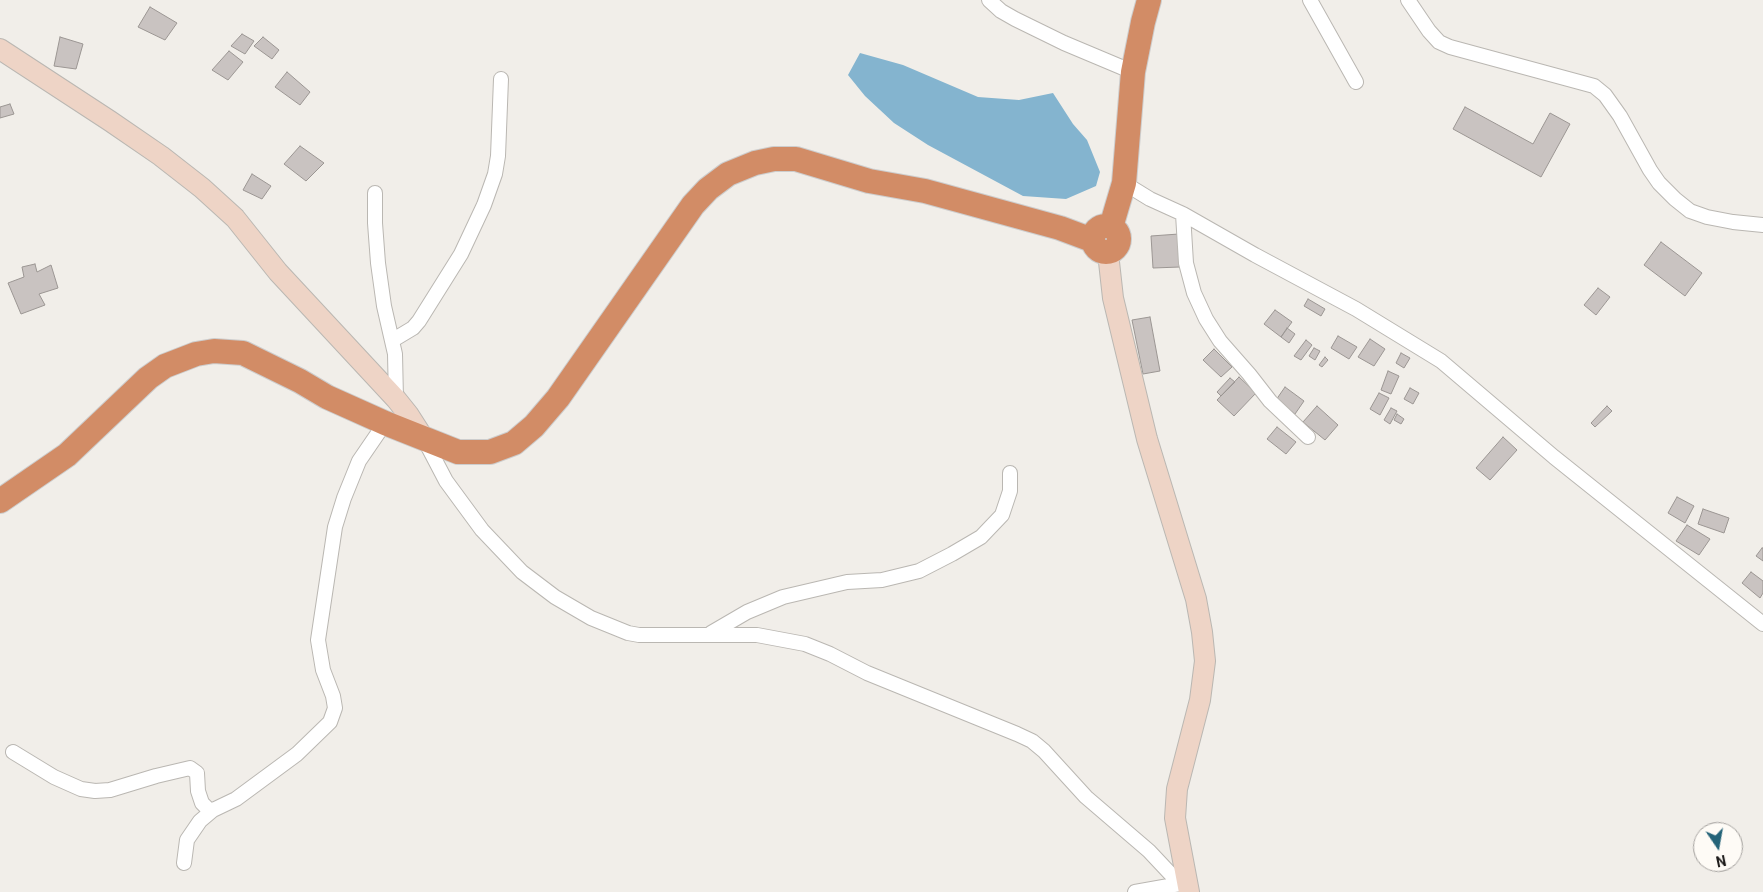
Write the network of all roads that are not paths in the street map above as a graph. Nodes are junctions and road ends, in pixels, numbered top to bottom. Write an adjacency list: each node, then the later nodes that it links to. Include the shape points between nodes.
1 (989, 0): 6 (street, via 1015,19)
2 (1149, 0): 6 (highway)
3 (1310, 0): 8 (street)
4 (1408, 0): 12 (street, via 1439,42 1594,86 1620,116 1659,183 1690,211 1733,222)
5 (0, 50): 15 (main road, via 110,121 202,188 235,218 278,272)
6 (1133, 72): 9 (highway)
7 (501, 79): 14 (street, via 498,156 484,205 461,254 419,322)
8 (1356, 82)
9 (1124, 183): 11 (street); 13 (highway)
10 (376, 193): 14 (street, via 378,263)
11 (1183, 214): 17 (street, via 1186,263 1194,293 1206,319 1270,401); 21 (street, via 1356,309 1441,361 1554,457)
12 (1763, 225)
13 (1104, 240): 18 (highway, via 796,159 755,163 728,174 693,205 558,398 534,426 514,442 490,452 458,452); 26 (main road, via 1113,298 1146,439 1196,599 1202,632 1205,661 1200,700 1177,789 1175,818)
14 (393, 340): 15 (street)
15 (396, 399): 18 (main road)
16 (385, 423): 18 (highway); 20 (highway, via 243,353 214,351 196,354 165,366 148,378 67,455); 24 (street, via 359,461 335,527 318,640 322,670 335,708 330,722 297,754 236,799)
17 (1308, 437)
18 (424, 439): 22 (street, via 446,481 482,530 522,572 555,598 628,633 653,636)
19 (1010, 473): 22 (street, via 1010,492 1002,515 981,537 952,554 910,573 882,580 848,582 783,597)
20 (0, 501)
21 (1763, 624)
22 (708, 634): 26 (street, via 756,635 804,644 1032,741 1086,797 1150,851)
23 (13, 752): 24 (street, via 80,790 110,790 190,768 196,773 202,803)
24 (213, 810): 25 (street, via 200,821 187,840)
25 (184, 863)
26 (1185, 888): 27 (street)
27 (1135, 892)

